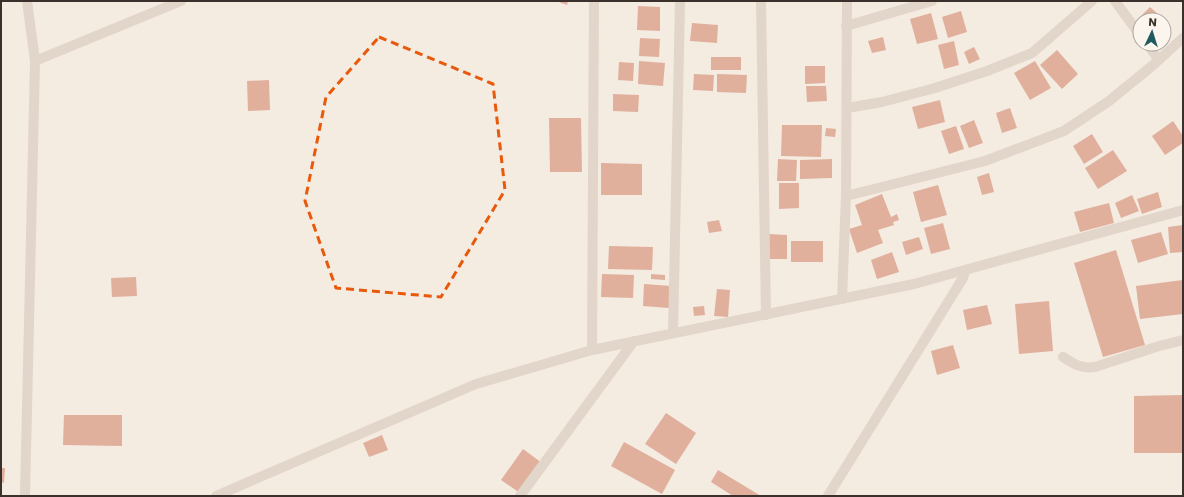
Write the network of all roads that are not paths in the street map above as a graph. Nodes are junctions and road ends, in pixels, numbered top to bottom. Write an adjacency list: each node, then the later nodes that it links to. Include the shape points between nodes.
1 (27, 1): 15 (street)
2 (181, 1): 15 (street)
3 (594, 1): 25 (street)
4 (680, 1): 22 (street)
5 (761, 1): 21 (street)
6 (847, 1): 11 (street)
7 (932, 1): 11 (street)
8 (1092, 1): 16 (street, via 1032,53 935,88)
9 (1115, 1): 10 (street)
10 (1132, 24)
11 (846, 26): 16 (street)
12 (1183, 38): 14 (street)
13 (1152, 52): 14 (street)
14 (1159, 60): 17 (street, via 1109,102 1064,131 985,161)
15 (35, 61): 27 (street)
16 (847, 108): 17 (street)
17 (846, 196): 20 (street)
18 (1183, 210): 19 (street)
19 (965, 270): 20 (street); 30 (street, via 963,278)
20 (842, 299): 21 (street)
21 (766, 315): 22 (street)
22 (673, 333): 24 (street)
23 (1183, 340): 26 (street, via 1095,367 1078,366)
24 (634, 341): 25 (street); 29 (street)
25 (592, 350): 28 (street, via 476,384)
26 (1062, 357)
27 (25, 496)
28 (216, 496)
29 (520, 496)
30 (828, 496)

